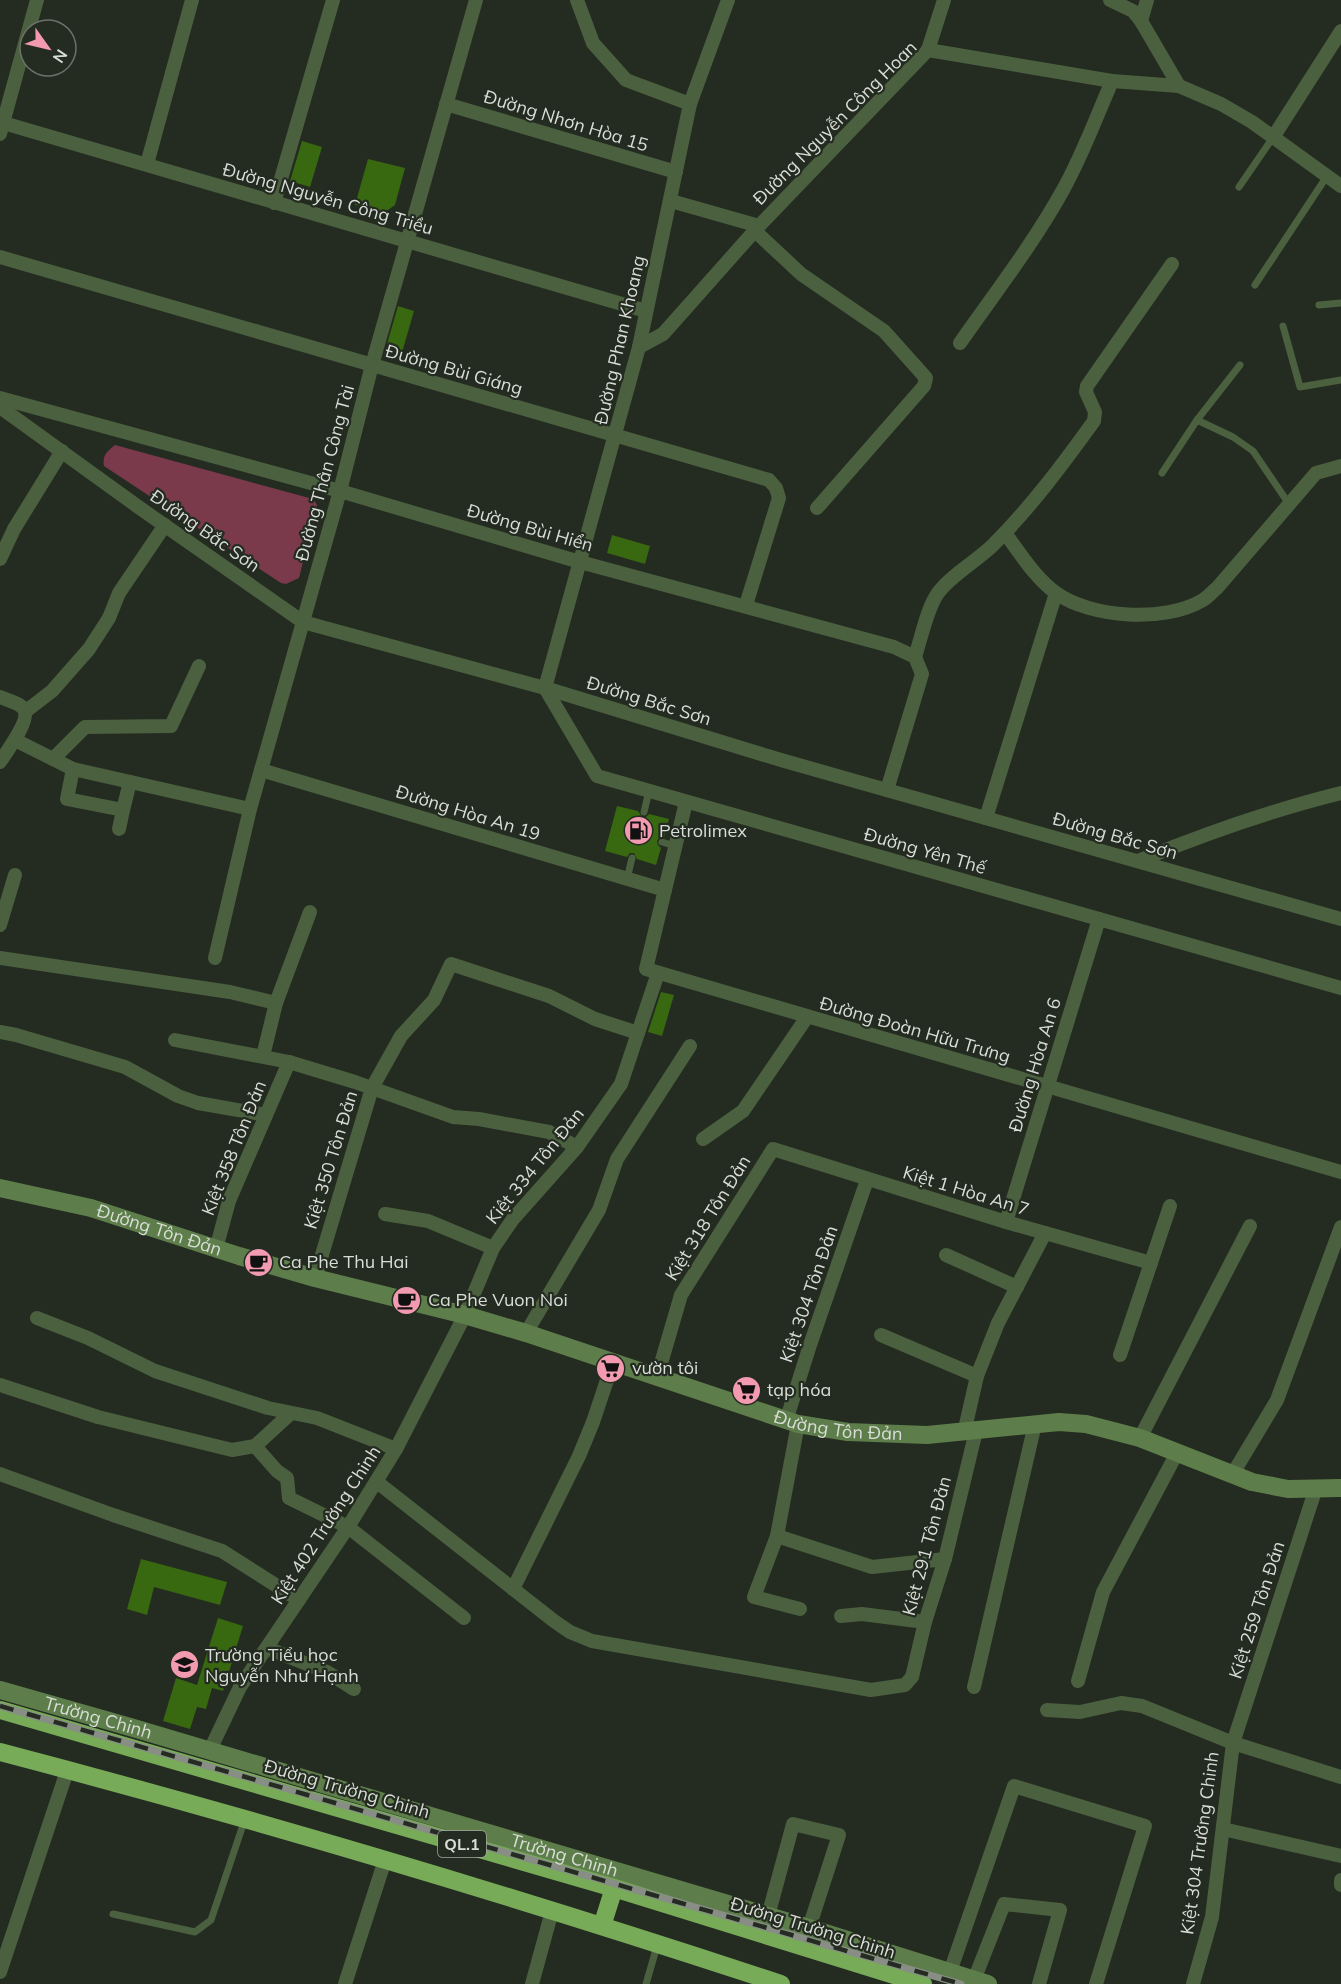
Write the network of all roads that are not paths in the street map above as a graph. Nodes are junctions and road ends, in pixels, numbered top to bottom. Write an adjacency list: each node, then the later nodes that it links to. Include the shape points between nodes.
1 (37, 0): 17 (street)
2 (192, 0): 19 (street)
3 (333, 0): 25 (street)
4 (476, 0): 15 (street, Đường Thân Công Tài)
5 (577, 0): 16 (street, via 592,43 626,80)
6 (728, 0): 16 (street, Đường Phan Khoang)
7 (944, 0): 12 (street)
8 (1110, 0): 10 (street, via 1133,11)
9 (1147, 0): 10 (street)
10 (1141, 21): 14 (street)
11 (1341, 31): 18 (street)
12 (928, 50): 13 (street, Đường Nguyễn Công Hoan); 26 (street, Đường Nguyễn Công Hoan)
13 (1112, 81): 14 (street, Đường Nguyễn Công Hoan); 35 (street, via 1063,190)
14 (1179, 87): 18 (street, Đường Nguyễn Công Hoan, via 1221,104)
15 (446, 104): 20 (street, Đường Nhơn Hòa 15); 27 (street, Đường Thân Công Tài)
16 (690, 104): 20 (street, Đường Phan Khoang)
17 (1, 126): 19 (street, Đường Nguyễn Công Triều)
18 (1274, 136): 21 (street, Đường Nguyễn Công Hoan); 23 (lane)
19 (147, 164): 25 (street, Đường Nguyễn Công Triều)
20 (676, 172): 24 (street, Đường Phan Khoang)
21 (1327, 176): 22 (street, Đường Nguyễn Công Hoan); 30 (lane)
22 (1341, 186)
23 (1239, 187)
24 (671, 201): 26 (street); 33 (street, Đường Phan Khoang)
25 (274, 203): 27 (street, Đường Nguyễn Công Triều)
26 (757, 228): 36 (street, Đường Nguyễn Công Hoan, via 663,334); 49 (street, via 801,274 884,331 926,378 924,386)
27 (407, 242): 33 (street, Đường Nguyễn Công Triều); 37 (street, Đường Thân Công Tài)
28 (0, 256): 37 (street, Đường Bùi Giáng)
29 (1172, 264): 51 (street, via 1087,386 1094,421)
30 (1255, 285)
31 (1341, 303): 32 (lane)
32 (1319, 305)
33 (646, 311): 36 (street, Đường Phan Khoang)
34 (1283, 326): 39 (lane, via 1300,387)
35 (960, 343)
36 (639, 347): 43 (street, Đường Phan Khoang)
37 (372, 365): 43 (street, Đường Bùi Giáng); 47 (street, Đường Thân Công Tài)
38 (1240, 365): 42 (lane)
39 (1341, 380)
40 (0, 398): 47 (street, Đường Bùi Hiển)
41 (0, 406): 44 (street, Đường Bắc Sơn)
42 (1197, 420): 46 (lane); 48 (lane, via 1233,437 1253,452)
43 (616, 436): 53 (street, Đường Phan Khoang); 55 (street, Đường Bùi Giáng, via 758,476 776,488 779,498)
44 (62, 451): 50 (street, Đường Bắc Sơn); 52 (street)
45 (1341, 466): 48 (street, via 1316,473)
46 (1162, 473)
47 (340, 491): 53 (street, Đường Bùi Hiển); 56 (street, Đường Thân Công Tài)
48 (1289, 504): 54 (street, via 1217,588 1188,607 1156,614 1114,614 1076,603)
49 (817, 508)
50 (165, 525): 56 (street, Đường Bắc Sơn); 61 (street, via 119,592 110,618 89,649 52,692)
51 (1005, 533): 54 (street, via 1044,583); 57 (street, via 936,595)
52 (0, 559)
53 (580, 562): 55 (street, Đường Bùi Hiển); 59 (street, Đường Phan Khoang)
54 (1056, 592): 75 (street)
55 (746, 605): 57 (street, Đường Bùi Hiển, via 894,647)
56 (303, 622): 59 (street, Đường Bắc Sơn); 66 (street, Đường Thân Công Tài)
57 (915, 657): 68 (street, via 922,674)
58 (199, 666): 63 (street, via 171,726 85,727)
59 (545, 688): 68 (street, Đường Bắc Sơn); 69 (street, Đường Yên Thế, via 597,776)
60 (0, 697): 61 (street)
61 (26, 711): 62 (street)
62 (15, 740): 63 (street); 64 (street)
63 (53, 759): 65 (street)
64 (0, 762)
65 (73, 769): 67 (street); 73 (street, via 67,799)
66 (261, 770): 72 (street, Đường Thân Công Tài); 80 (street, Đường Hòa An 19)
67 (130, 782): 72 (street); 73 (street)
68 (887, 790): 75 (street, Đường Bắc Sơn)
69 (649, 791): 71 (street, Đường Yên Thế); 74 (lane)
70 (1341, 793): 78 (street, via 1193,839)
71 (686, 802): 81 (street, via 669,844); 83 (street, Đường Yên Thế)
72 (250, 808): 87 (street, Đường Thân Công Tài)
73 (123, 810): 76 (street)
74 (644, 812)
75 (986, 818): 78 (street, Đường Bắc Sơn)
76 (119, 830)
77 (632, 858): 80 (lane)
78 (1138, 861): 84 (street, Đường Bắc Sơn)
79 (15, 875): 85 (street)
80 (627, 879): 81 (street, Đường Hòa An 19)
81 (665, 890): 88 (street, via 646,969)
82 (310, 912): 90 (street)
83 (1099, 919): 89 (street, Đường Yên Thế); 99 (street, Đường Hòa An 6)
84 (1341, 919)
85 (0, 925)
86 (0, 958): 90 (street, via 230,992)
87 (215, 958)
88 (658, 973): 91 (street, Đường Đoàn Hữu Trưng); 93 (street, Kiệt 334 Tôn Đản)
89 (1341, 988)
90 (276, 1003): 96 (street)
91 (807, 1017): 99 (street, Đường Đoàn Hữu Trưng); 101 (street, via 743,1111)
92 (0, 1032): 100 (street, via 125,1067 198,1103)
93 (638, 1033): 98 (street, via 595,1020 549,996 450,964 434,1000 401,1036); 102 (street, Kiệt 334 Tôn Đản, via 621,1084)
94 (176, 1040): 96 (street)
95 (690, 1046): 121 (street, via 617,1160 599,1210)
96 (263, 1056): 97 (street)
97 (288, 1062): 98 (street); 100 (street, Kiệt 358 Tôn Đản)
98 (372, 1088): 102 (street, via 453,1117 549,1132); 117 (street, Kiệt 350 Tôn Đản)
99 (1047, 1088): 104 (street, Đường Đoàn Hữu Trưng); 109 (street, Đường Hòa An 6)
100 (266, 1115): 114 (street, Kiệt 358 Tôn Đản, via 229,1202)
101 (703, 1139)
102 (577, 1147): 113 (street, Kiệt 334 Tôn Đản, via 513,1219)
103 (772, 1149): 105 (street, Kiệt 1 Hòa An 7); 126 (street, Kiệt 318 Tôn Đản, via 681,1295)
104 (1341, 1172)
105 (867, 1180): 109 (street, Kiệt 1 Hòa An 7); 129 (street, Kiệt 304 Tôn Đản, via 810,1345)
106 (0, 1188): 114 (street, Đường Tôn Đản, via 91,1208)
107 (1170, 1206): 116 (street)
108 (385, 1215): 113 (street, via 428,1221)
109 (1006, 1222): 112 (street, Kiệt 1 Hòa An 7)
110 (1250, 1226): 132 (street)
111 (1341, 1227): 137 (street, via 1277,1400)
112 (1045, 1233): 116 (street, Kiệt 1 Hòa An 7); 118 (street, Kiệt 291 Tôn Đản)
113 (493, 1248): 119 (street, Kiệt 334 Tôn Đản)
114 (216, 1249): 117 (street, Đường Tôn Đản)
115 (946, 1255): 118 (street)
116 (1151, 1263): 123 (street)
117 (315, 1278): 119 (street, Đường Tôn Đản)
118 (1017, 1287): 125 (street, Kiệt 291 Tôn Đản)
119 (465, 1315): 121 (street, Đường Tôn Đản); 134 (street, Kiệt 402 Trường Chinh)
120 (37, 1318): 128 (street, via 155,1371)
121 (526, 1333): 124 (street, Đường Tôn Đản)
122 (881, 1335): 125 (street)
123 (1120, 1355)
124 (613, 1362): 126 (street, Đường Tôn Đản); 144 (street, via 579,1456)
125 (976, 1376): 131 (street, Kiệt 291 Tôn Đản)
126 (657, 1377): 129 (street, Đường Tôn Đản)
127 (0, 1385): 133 (street, via 98,1417 232,1450)
128 (291, 1413): 133 (street); 134 (street, via 317,1418)
129 (792, 1422): 131 (street, Đường Tôn Đản, via 880,1434 927,1436); 142 (street, Kiệt 304 Tôn Đản)
130 (1035, 1424): 131 (street, Đường Tôn Đản); 132 (street, Đường Tôn Đản, via 1086,1424); 152 (street)
131 (970, 1432): 143 (street, Kiệt 291 Tôn Đản)
132 (1140, 1438): 135 (street, Đường Tôn Đản)
133 (255, 1446): 141 (street, via 287,1478 289,1498)
134 (396, 1449): 138 (street, Kiệt 402 Trường Chinh)
135 (1178, 1453): 137 (street, Đường Tôn Đản); 151 (street, via 1103,1592)
136 (0, 1473): 145 (street, via 222,1551)
137 (1232, 1475): 139 (street, Đường Tôn Đản, via 1270,1486)
138 (377, 1482): 141 (street, Kiệt 402 Trường Chinh); 144 (street)
139 (1316, 1488): 140 (street, Đường Tôn Đản); 157 (street, Kiệt 259 Tôn Đản)
140 (1341, 1488)
141 (348, 1527): 145 (street, Kiệt 402 Trường Chinh); 148 (street)
142 (777, 1536): 143 (street, via 872,1567); 146 (street, Kiệt 304 Tôn Đản, via 754,1597)
143 (945, 1559): 149 (street, Kiệt 291 Tôn Đản)
144 (513, 1589): 149 (street, Kiệt 291 Tôn Đản, via 554,1621 592,1641 871,1690 905,1686 912,1677)
145 (299, 1600): 150 (street, Kiệt 402 Trường Chinh)
146 (800, 1610)
147 (840, 1616): 149 (street, via 862,1614)
148 (464, 1618)
149 (925, 1622)
150 (267, 1648): 153 (street, via 327,1672); 158 (street, Kiệt 402 Trường Chinh, via 240,1687)
151 (1078, 1681)
152 (974, 1687)
153 (354, 1689)
154 (0, 1690): 158 (street, Trường Chinh)
155 (0, 1710): 168 (highway, Đường Trường Chinh / QL.1)
156 (1047, 1710): 157 (street, via 1080,1712 1131,1703)
157 (1233, 1743): 161 (street); 163 (street, Kiệt 304 Trường Chinh)
158 (210, 1750): 171 (street, Trường Chinh)
159 (0, 1752): 160 (highway, QL.1)
160 (67, 1771): 162 (highway, QL.1); 175 (street)
161 (1341, 1778)
162 (245, 1820): 165 (highway, QL.1); 170 (lane, via 211,1920 195,1932)
163 (1224, 1829): 164 (street); 185 (street, Kiệt 304 Trường Chinh, via 1212,1917)
164 (1341, 1856)
165 (385, 1860): 169 (highway, QL.1); 178 (street)
166 (1341, 1880): 167 (street)
167 (1341, 1885)
168 (614, 1888): 172 (highway); 182 (highway, Đường Trường Chinh / QL.1)
169 (552, 1911): 172 (highway, QL.1); 179 (street)
170 (113, 1914)
171 (768, 1916): 173 (street, Trường Chinh); 173 (street, via 793,1824 839,1835)
172 (602, 1926): 174 (highway, QL.1)
173 (809, 1928): 176 (street, Trường Chinh)
174 (658, 1943): 180 (lane); 181 (highway, QL.1)
175 (0, 1972)
176 (951, 1972): 177 (street, Trường Chinh); 184 (street, via 1014,1786 1144,1826)
177 (981, 1982): 183 (street, via 1004,1904 1060,1910)
178 (345, 1984)
179 (532, 1984)
180 (646, 1984)
181 (781, 1984)
182 (922, 1984)
183 (1039, 1984)
184 (1096, 1984)
185 (1193, 1984)

